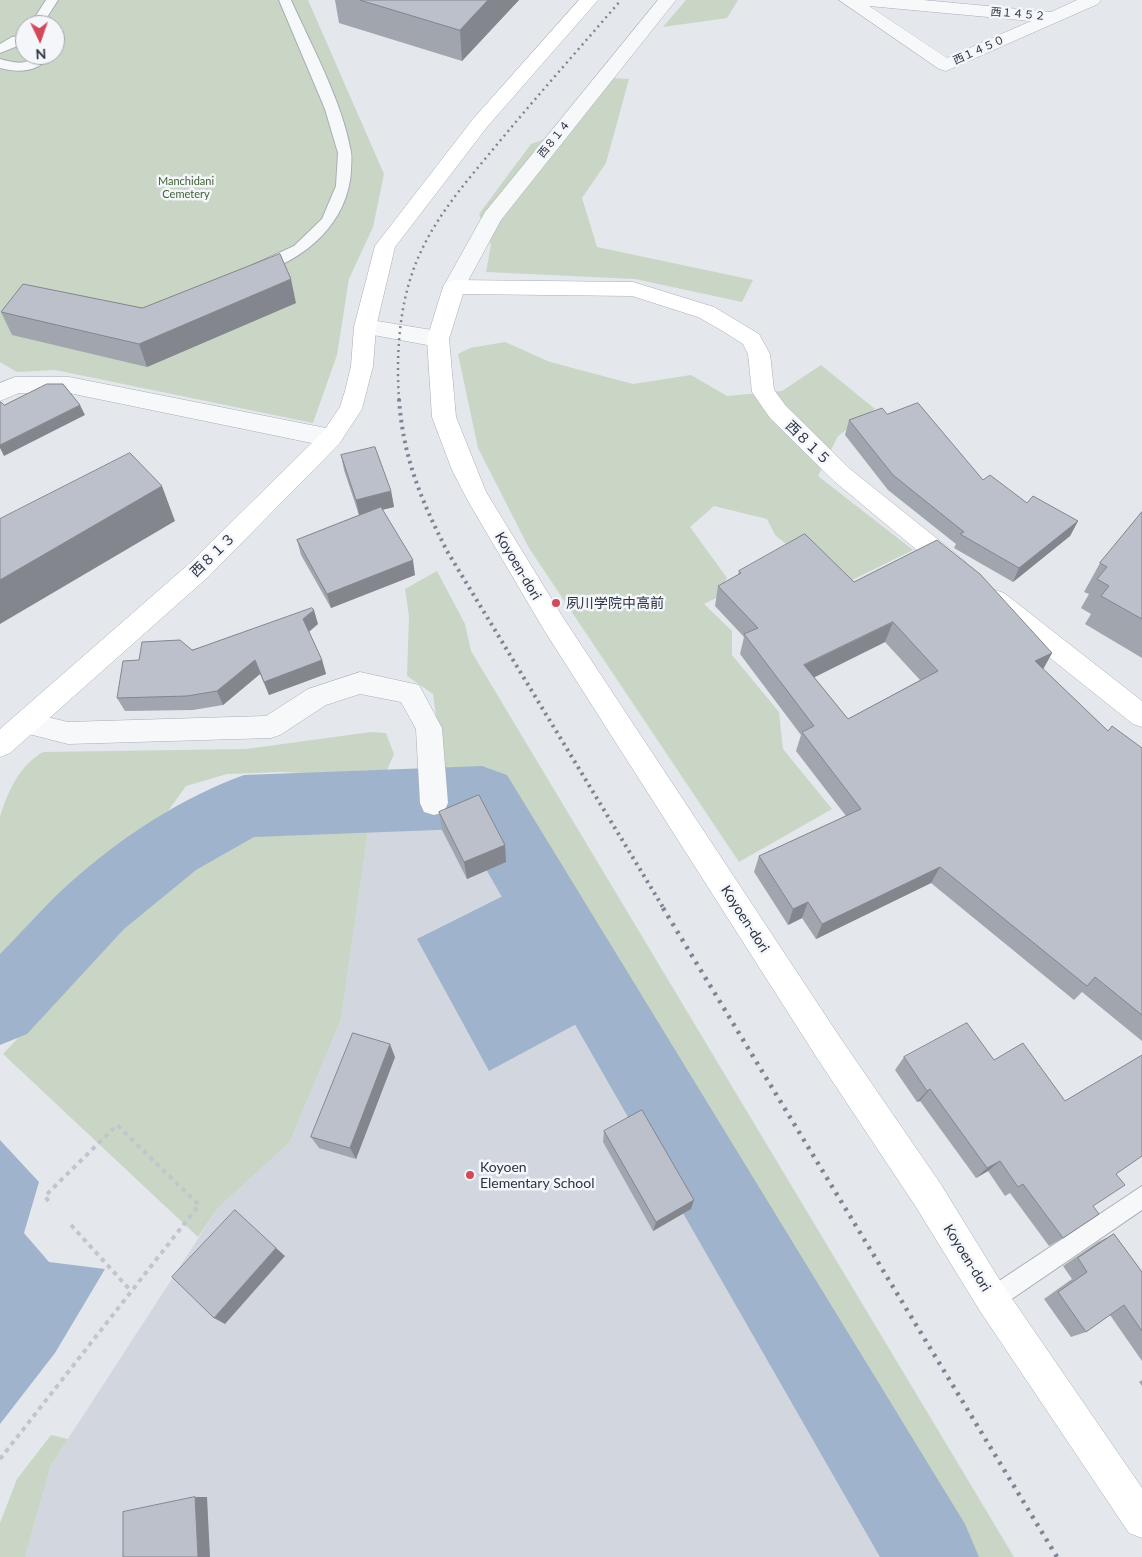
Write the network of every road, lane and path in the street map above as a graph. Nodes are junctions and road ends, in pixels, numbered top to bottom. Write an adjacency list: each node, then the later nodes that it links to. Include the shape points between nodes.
1 (52, 0): 8 (lane)
2 (285, 0): 14 (lane, via 332,109 345,153 343,186 328,221 299,249)
3 (589, 0): 16 (street, 西８１３, via 480,122 385,246)
4 (667, 0): 15 (street, 西８１４, via 492,217)
5 (848, 0): 9 (street, 西１４５０, via 946,65)
6 (863, 0): 9 (street, 西１４５２)
7 (1092, 0): 9 (street, 西１４５０)
8 (42, 15)
9 (1053, 17)
10 (15, 41): 11 (lane)
11 (0, 49)
12 (0, 63): 13 (lane, via 20,68)
13 (28, 65)
14 (246, 274)
15 (454, 287): 17 (street, Koyoen-dori); 20 (street, 西８１５, via 633,289 706,312 729,324 751,339 759,354 763,392 778,412 842,475)
16 (365, 327): 17 (street); 19 (street, 西８１３, via 362,366 351,409)
17 (438, 339): 28 (street, Koyoen-dori, via 444,417 476,495 553,623)
18 (0, 393): 19 (street, via 15,385 69,385)
19 (331, 438): 21 (street, 西８１３, via 198,570)
20 (1142, 716)
21 (26, 723): 22 (street, 西８１３); 23 (street, via 68,733 271,727 317,697 360,683 410,693 428,728)
22 (0, 745)
23 (434, 803)
24 (1142, 1198): 28 (lane)
25 (51, 1205): 27 (path, via 45,1196 117,1125 199,1205)
26 (71, 1225): 27 (path)
27 (131, 1291): 29 (path)
28 (992, 1299): 30 (street, Koyoen-dori)
29 (0, 1459)
30 (1142, 1520)

